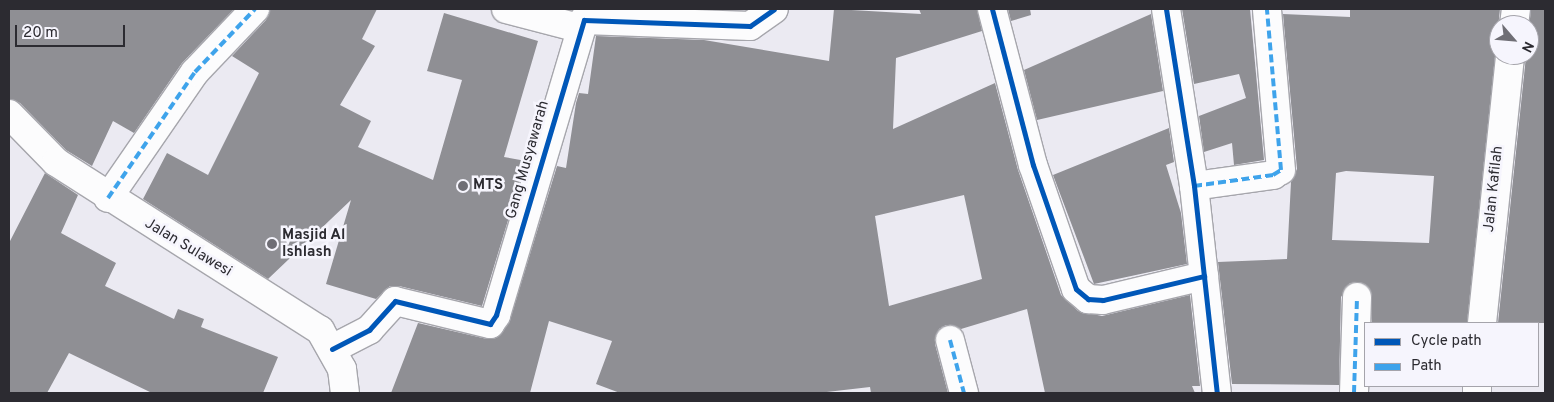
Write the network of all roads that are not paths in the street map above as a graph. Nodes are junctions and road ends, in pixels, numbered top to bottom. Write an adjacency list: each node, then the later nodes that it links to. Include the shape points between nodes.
1 (255, 9): 12 (street, via 195,72)
2 (506, 9): 7 (street)
3 (774, 9): 8 (street, via 750,26 586,19)
4 (992, 9): 13 (street, via 1033,165 1076,289 1088,299 1103,300)
5 (1166, 9): 11 (street)
6 (1267, 9): 11 (street, via 1281,170 1273,175)
7 (534, 13): 8 (street)
8 (579, 28): 17 (street, Gang Musyawarah, via 496,315 490,324 395,301 369,330)
9 (1509, 65): 15 (street, Jalan Kafilah)
10 (9, 114): 12 (street, Jalan Sulawesi, via 56,162)
11 (1194, 186): 13 (street)
12 (108, 198): 17 (street, Jalan Sulawesi, via 304,318)
13 (1204, 276): 20 (street)
14 (1358, 297): 21 (street)
15 (1482, 322)
16 (950, 340): 19 (street)
17 (332, 349): 18 (street, Jalan Sulawesi, via 342,369)
18 (345, 393)
19 (964, 393)
20 (1217, 393)
21 (1354, 393)

